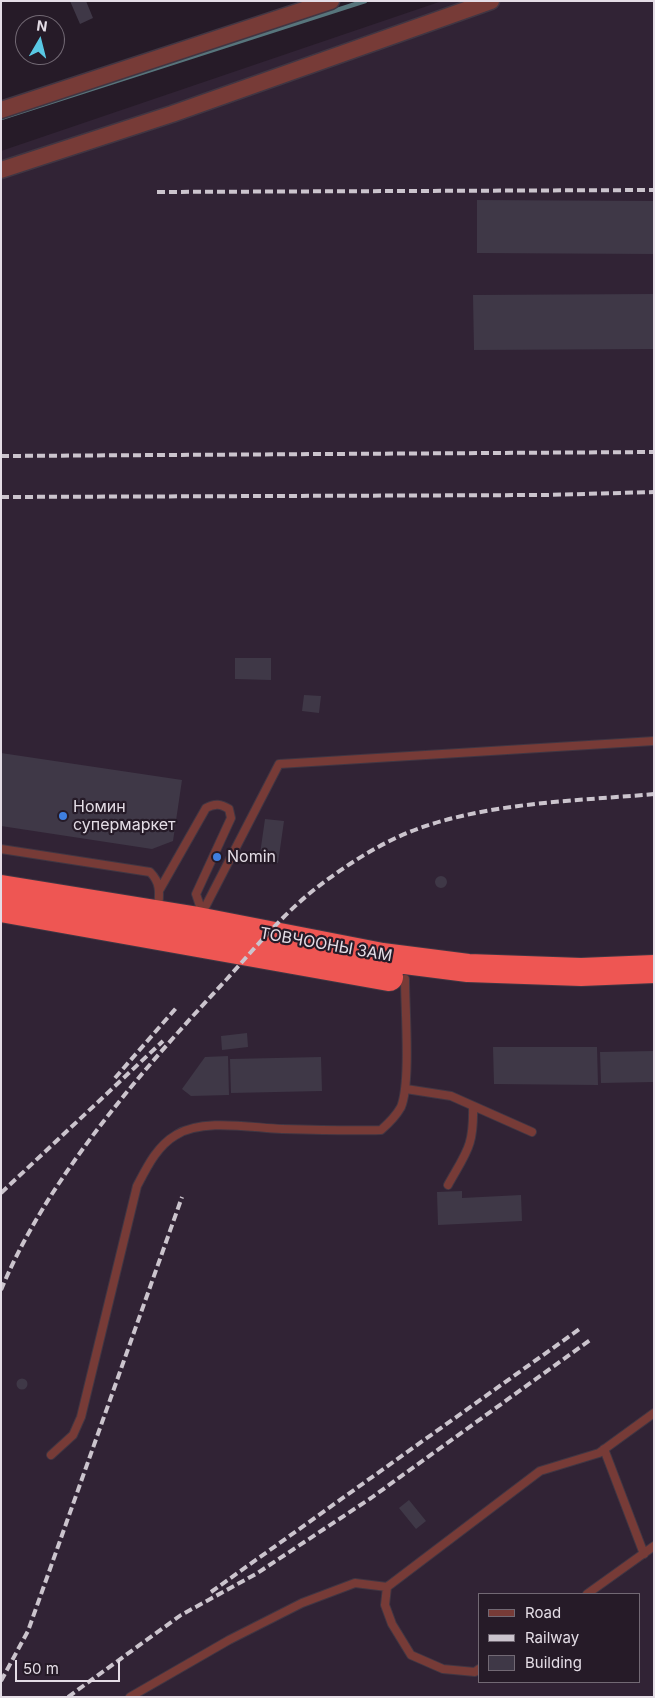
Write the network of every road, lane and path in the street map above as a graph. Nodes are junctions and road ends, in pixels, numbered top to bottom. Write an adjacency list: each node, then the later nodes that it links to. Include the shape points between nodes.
1 (331, 1): 3 (street)
2 (491, 1): 4 (street, via 172,114)
3 (1, 110)
4 (1, 170)
5 (654, 741): 10 (lane, via 279,764)
6 (1, 848): 8 (lane, via 150,872 158,879)
7 (1, 889): 8 (highway, ТОВЧООНЫ ЗАМ)
8 (159, 902): 10 (highway, ТОВЧООНЫ ЗАМ); 10 (lane, via 206,808 212,804 223,806 229,809 231,818 196,894)
9 (1, 908): 12 (highway, ТОВЧООНЫ ЗАМ)
10 (200, 917): 11 (highway, ТОВЧООНЫ ЗАМ, via 382,957 468,968 581,972)
11 (654, 969)
12 (405, 979): 13 (highway, ТОВЧООНЫ ЗАМ, via 466,987 581,991); 14 (lane)
13 (654, 988)
14 (406, 1089): 15 (lane, via 438,1092); 20 (lane, via 396,1114 381,1130 222,1126 176,1134 160,1148 138,1186 81,1417 72,1435)
15 (473, 1106): 16 (lane); 17 (lane, via 471,1145)
16 (532, 1132)
17 (448, 1185)
18 (654, 1413): 19 (lane)
19 (604, 1449): 22 (lane); 23 (lane, via 540,1470)
20 (51, 1454)
21 (654, 1546): 22 (lane)
22 (644, 1554): 24 (lane)
23 (387, 1587): 25 (lane, via 385,1605 392,1624 411,1655 443,1669); 26 (lane, via 355,1584 302,1603 229,1640)
24 (588, 1593)
25 (478, 1670)
26 (130, 1697)

